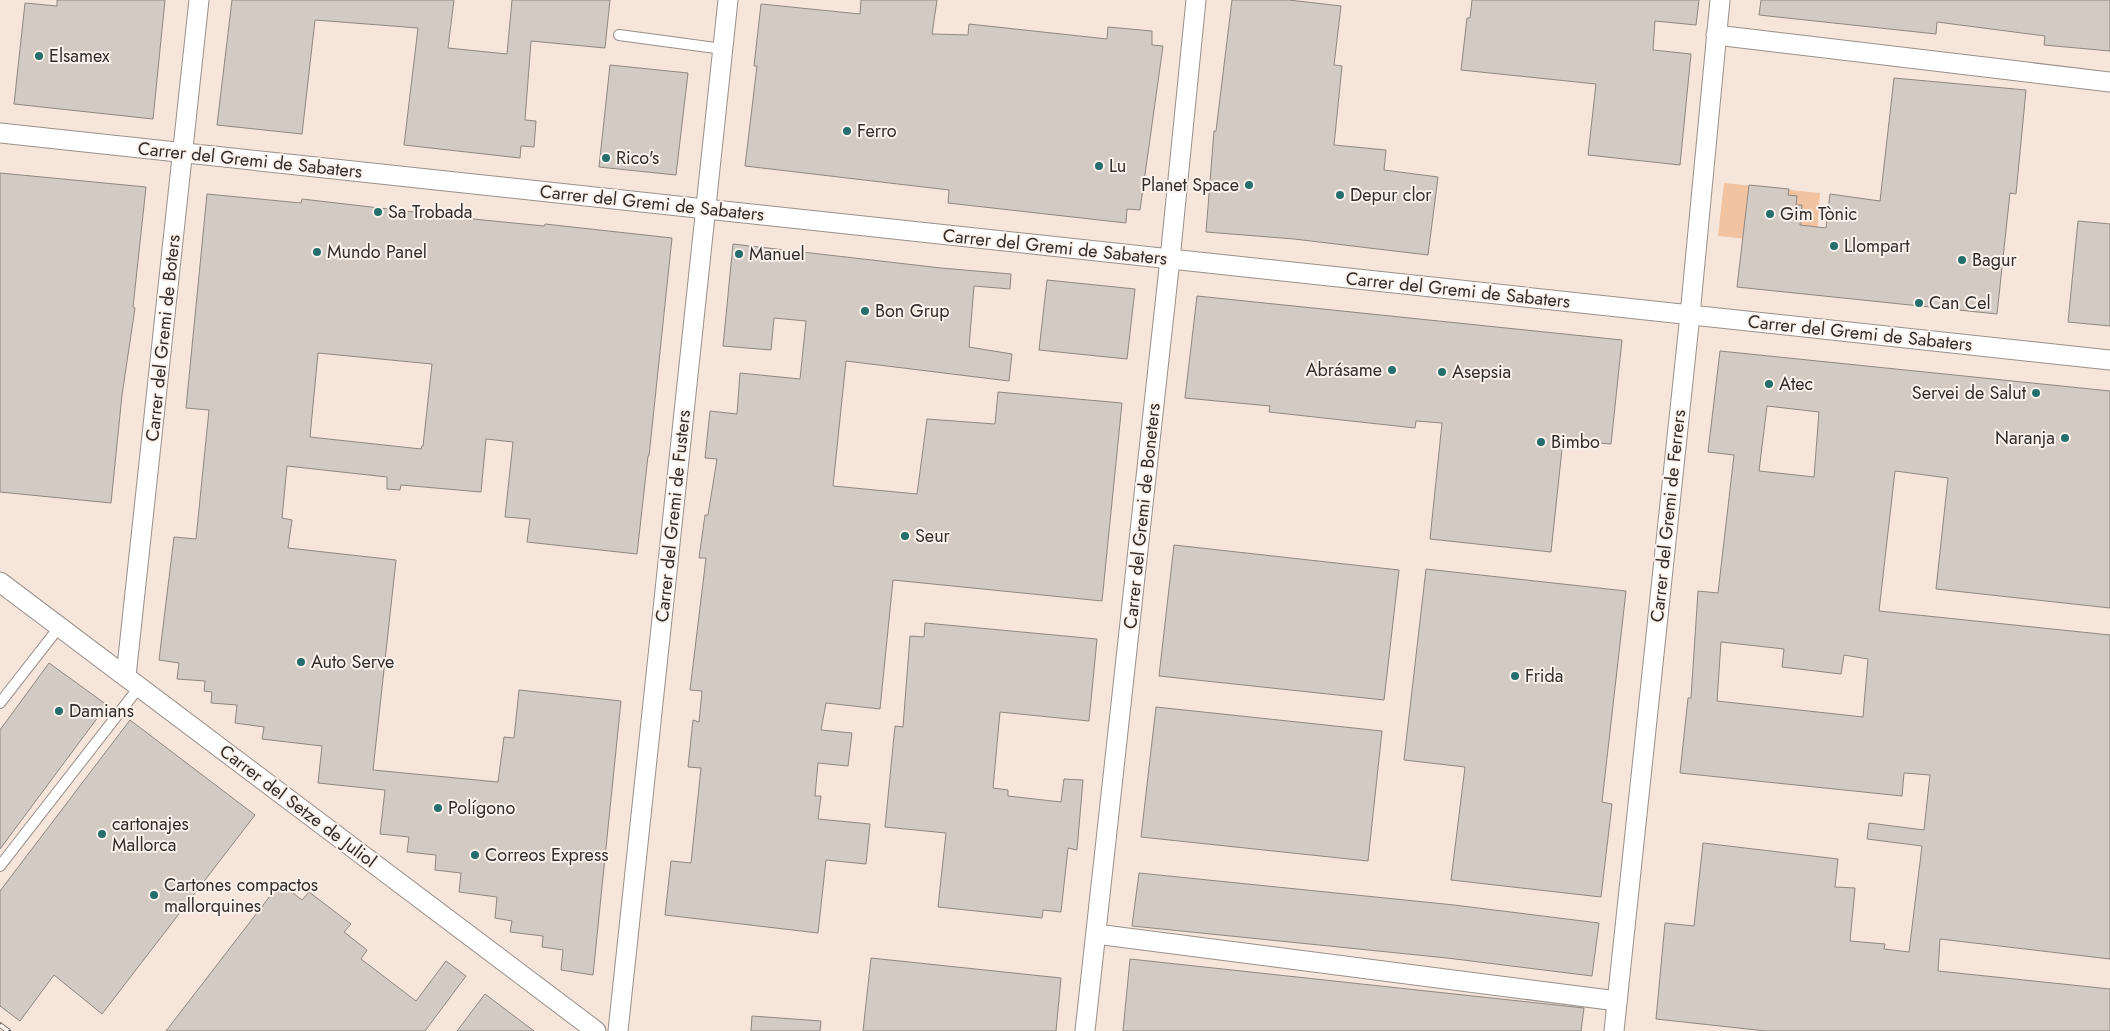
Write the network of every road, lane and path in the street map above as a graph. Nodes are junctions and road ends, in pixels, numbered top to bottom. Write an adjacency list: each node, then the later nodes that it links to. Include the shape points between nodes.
1 (199, 0): 10 (street, Carrer del Gremi de Boters)
2 (728, 0): 7 (street, Carrer del Gremi de Fusters)
3 (1196, 0): 12 (street, Carrer del Gremi de Boneters)
4 (1720, 0): 6 (street, Carrer del Gremi de Ferrers)
5 (618, 35): 7 (lane)
6 (1716, 35): 8 (street); 13 (street, Carrer del Gremi de Ferrers)
7 (723, 49): 11 (street, Carrer del Gremi de Fusters)
8 (2110, 82)
9 (0, 133): 10 (street, Carrer del Gremi de Sabaters)
10 (183, 153): 11 (street, Carrer del Gremi de Sabaters); 17 (street, Carrer del Gremi de Boters)
11 (706, 209): 12 (street, Carrer del Gremi de Sabaters); 23 (street, Carrer del Gremi de Fusters)
12 (1170, 259): 13 (street, Carrer del Gremi de Sabaters); 20 (street, Carrer del Gremi de Boneters)
13 (1690, 315): 14 (street, Carrer del Gremi de Sabaters); 21 (street, Carrer del Gremi de Ferrers)
14 (2110, 360)
15 (0, 582): 16 (street, Carrer del Setze de Juliol)
16 (60, 626): 17 (street, Carrer del Setze de Juliol); 18 (lane)
17 (133, 681): 19 (lane); 22 (street, Carrer del Setze de Juliol)
18 (0, 703)
19 (0, 866)
20 (1096, 934): 21 (street); 24 (street, Carrer del Gremi de Boneters)
21 (1617, 1002): 25 (street, Carrer del Gremi de Ferrers)
22 (596, 1031)
23 (618, 1031)
24 (1085, 1031)
25 (1614, 1031)

